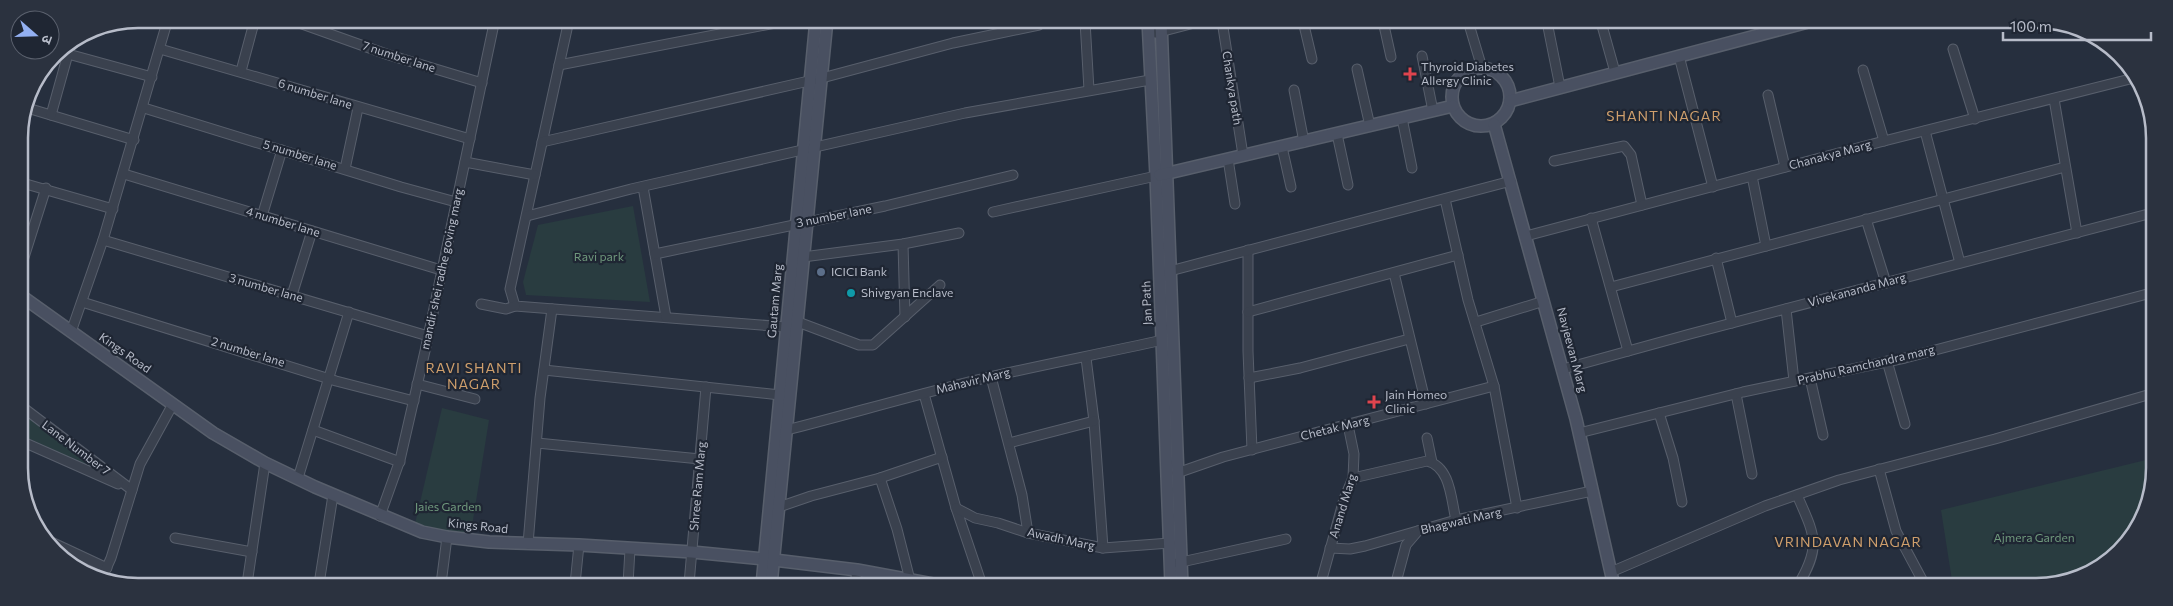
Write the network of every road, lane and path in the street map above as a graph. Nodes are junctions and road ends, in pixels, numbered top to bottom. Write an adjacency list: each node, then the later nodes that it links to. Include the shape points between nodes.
1 (166, 28): 22 (street)
2 (253, 28): 33 (street)
3 (313, 28): 39 (street, 7 number lane)
4 (493, 28): 39 (street, mandir shei radhe goving marg)
5 (567, 28): 29 (street)
6 (750, 28): 29 (street)
7 (816, 28): 36 (street, Gautam Marg)
8 (826, 28): 36 (street)
9 (1025, 28): 36 (street)
10 (1085, 28): 41 (street)
11 (1148, 28): 21 (street, Jan Path)
12 (1160, 28): 21 (street)
13 (1161, 28): 76 (street, Jan Path)
14 (1223, 28): 66 (street, Chankya path)
15 (1305, 28): 28 (street)
16 (1385, 28): 27 (street)
17 (1470, 28): 30 (street)
18 (1548, 28): 40 (street)
19 (1603, 28): 34 (street)
20 (1785, 28): 26 (street)
21 (1149, 35): 38 (street, Jan Path)
22 (160, 49): 33 (street, 6 number lane); 35 (street)
23 (1953, 49): 53 (street)
24 (68, 54): 35 (street); 51 (street)
25 (1422, 56): 50 (street)
26 (1679, 56): 34 (street); 84 (street)
27 (1391, 57)
28 (1312, 60)
29 (559, 65): 61 (street)
30 (1482, 68): 45 (street, via 1490,69 1503,78 1508,85); 46 (street, via 1460,76 1452,90)
31 (1358, 69): 55 (street)
32 (1864, 70): 60 (street)
33 (241, 71): 48 (street, 6 number lane)
34 (1615, 72): 40 (street)
35 (152, 77): 47 (street)
36 (816, 79): 61 (street); 65 (street, Gautam Marg)
37 (2129, 79): 44 (street, Chanakya Marg)
38 (1150, 80): 41 (street); 76 (street, Jan Path)
39 (482, 83): 58 (street, mandir shei radhe goving marg)
40 (1560, 87): 45 (street)
41 (1089, 90): 65 (street, via 965,113)
42 (1294, 90): 62 (street)
43 (1768, 95): 71 (street)
44 (2054, 99): 53 (street, Chanakya Marg); 70 (street)
45 (1510, 100): 54 (street, via 1508,110)
46 (1452, 106): 50 (street); 54 (street, via 1469,125 1486,127)
47 (144, 108): 59 (street); 64 (street, 5 number lane)
48 (358, 108): 58 (street, 6 number lane); 73 (street)
49 (31, 109): 51 (street)
50 (1433, 111): 52 (street)
51 (51, 115): 59 (street)
52 (1402, 118): 55 (street); 72 (street)
53 (1975, 119): 56 (street, Chanakya Marg)
54 (1494, 124): 79 (street, Navjeevan Marg)
55 (1370, 126): 57 (street)
56 (1925, 131): 60 (street, Chanakya Marg); 87 (street)
57 (1338, 134): 62 (street); 81 (street)
58 (470, 139): 69 (street, mandir shei radhe goving marg)
59 (134, 140): 74 (street)
60 (1884, 141): 71 (street, Chanakya Marg)
61 (542, 142): 75 (street)
62 (1304, 142): 63 (street)
63 (1282, 147): 66 (street); 83 (street)
64 (282, 150): 73 (street, 5 number lane); 93 (street)
65 (809, 150): 82 (street); 98 (street, Gautam Marg)
66 (1244, 155): 67 (street)
67 (1228, 158): 76 (street); 89 (street)
68 (1554, 161): 90 (street, via 1624,146 1631,155)
69 (465, 162): 75 (street); 88 (street, mandir shei radhe goving marg)
70 (2065, 166): 87 (street); 101 (street)
71 (1785, 167): 78 (street, Chanakya Marg)
72 (1412, 168)
73 (345, 169): 88 (street, 5 number lane)
74 (124, 174): 91 (street); 93 (street, 4 number lane)
75 (536, 175): 94 (street)
76 (1161, 175): 92 (street); 114 (street, Jan Path); 139 (street, Jan Path)
77 (1013, 176): 98 (street, 3 number lane)
78 (1752, 176): 84 (street, Chanakya Marg); 106 (street)
79 (1510, 180): 86 (street); 102 (street, Navjeevan Marg)
80 (28, 184): 85 (street)
81 (1348, 186)
82 (643, 187): 94 (street); 108 (street)
83 (1290, 187)
84 (1713, 187): 90 (street, Chanakya Marg)
85 (46, 188): 91 (street); 105 (street)
86 (1444, 198): 107 (street); 109 (street)
87 (1943, 198): 97 (street); 112 (street)
88 (456, 202): 113 (street, mandir shei radhe goving marg)
89 (1235, 204)
90 (1642, 205): 96 (street, Chanakya Marg)
91 (113, 209): 103 (street)
92 (993, 212)
93 (262, 216): 99 (street, 4 number lane)
94 (527, 216): 125 (street, via 510,289)
95 (2146, 216): 101 (street, Vivekananda Marg)
96 (1591, 218): 102 (street, Chanakya Marg); 118 (street)
97 (1866, 219): 106 (street); 116 (street)
98 (801, 222): 108 (street, 3 number lane); 110 (street); 135 (street, Gautam Marg)
99 (312, 231): 113 (street, 4 number lane); 120 (street)
100 (959, 233): 104 (street)
101 (2077, 233): 112 (street, Vivekananda Marg)
102 (1526, 236): 122 (street, Navjeevan Marg)
103 (104, 240): 120 (street, 3 number lane); 123 (street)
104 (903, 244): 110 (street); 131 (street)
105 (28, 245)
106 (1766, 246): 111 (street)
107 (1248, 250): 114 (street); 129 (street)
108 (655, 254): 130 (street)
109 (1458, 256): 115 (street); 133 (street)
110 (804, 257): 132 (street)
111 (1716, 258): 118 (street); 134 (street)
112 (1960, 263): 116 (street, Vivekananda Marg)
113 (441, 270): 137 (street, mandir shei radhe goving marg)
114 (1170, 271): 181 (street, Jan Path)
115 (1394, 273): 129 (street); 138 (street)
116 (1886, 283): 126 (street, Vivekananda Marg)
117 (940, 285): 131 (street)
118 (1611, 287): 140 (street)
119 (2146, 294): 142 (street, Prabhu Ramchandra marg)
120 (292, 295): 128 (street, 3 number lane)
121 (28, 301): 136 (street, Kings Road)
122 (1544, 301): 133 (street); 143 (street, Navjeevan Marg)
123 (82, 302): 136 (street); 146 (street, 2 number lane)
124 (481, 304): 125 (street, via 506,309)
125 (515, 306): 127 (street)
126 (1786, 309): 134 (street, Vivekananda Marg); 149 (street)
127 (552, 310): 130 (street); 144 (street)
128 (349, 312): 137 (street, 3 number lane); 146 (street)
129 (1248, 312): 147 (street)
130 (666, 317): 135 (street)
131 (905, 317): 132 (street, via 876,344 864,346)
132 (798, 322): 167 (street)
133 (1476, 322): 151 (street)
134 (1732, 323): 140 (street, Vivekananda Marg)
135 (786, 327): 155 (street, Gautam Marg)
136 (71, 332): 159 (street, Kings Road)
137 (428, 336): 150 (street, mandir shei radhe goving marg)
138 (1409, 338): 147 (street, via 1300,368); 160 (street)
139 (1162, 340): 141 (street, Mahavir Marg); 201 (street, Jan Path)
140 (1628, 351): 143 (street, Vivekananda Marg)
141 (1086, 358): 145 (street, Mahavir Marg); 163 (street)
142 (1888, 362): 148 (street, Prabhu Ramchandra marg); 164 (street)
143 (1562, 369): 168 (street, Navjeevan Marg)
144 (544, 370): 152 (street); 171 (street)
145 (991, 377): 153 (street, Mahavir Marg); 172 (street)
146 (328, 378): 158 (street, 2 number lane); 166 (street)
147 (1249, 378): 174 (street)
148 (1810, 378): 149 (street, Prabhu Ramchandra marg); 169 (street)
149 (1794, 381): 154 (street, Prabhu Ramchandra marg)
150 (417, 384): 157 (street); 158 (street, mandir shei radhe goving marg)
151 (1494, 386): 160 (street, Chetak Marg); 193 (street)
152 (706, 387): 155 (street); 176 (street, Shree Ram Marg)
153 (924, 394): 167 (street, Mahavir Marg); 175 (street)
154 (1736, 394): 162 (street, Prabhu Ramchandra marg); 182 (street)
155 (780, 395): 210 (street, Gautam Marg)
156 (2146, 395): 180 (street)
157 (475, 399)
158 (414, 401): 177 (street, mandir shei radhe goving marg)
159 (173, 404): 179 (street, Kings Road, via 213,433); 186 (street, via 140,464)
160 (1426, 404): 165 (street, Chetak Marg)
161 (28, 412): 186 (street, Lane Number 7)
162 (1660, 413): 168 (street, Prabhu Ramchandra marg); 190 (street)
163 (1094, 421): 172 (street); 205 (street)
164 (1905, 424)
165 (1348, 425): 174 (street, Chetak Marg); 185 (street, Anand Marg, via 1354,454)
166 (312, 430): 177 (street); 183 (street)
167 (787, 430): 191 (street)
168 (1579, 433): 187 (street, Navjeevan Marg)
169 (1823, 435)
170 (1426, 438): 178 (street)
171 (537, 443): 176 (street); 202 (street)
172 (1009, 443): 197 (street)
173 (28, 444): 186 (street)
174 (1252, 450): 181 (street, Chetak Marg)
175 (942, 457): 184 (street); 192 (street)
176 (700, 459): 209 (street, Shree Ram Marg)
177 (400, 462): 194 (street, mandir shei radhe goving marg)
178 (1432, 462): 185 (street); 195 (street, via 1444,472)
179 (265, 463): 183 (street, Kings Road); 208 (street)
180 (1879, 469): 188 (street); 234 (street, via 1896,531)
181 (1177, 473): 211 (street, Jan Path)
182 (1752, 474)
183 (298, 478): 189 (street, Kings Road)
184 (880, 478): 191 (street); 226 (street)
185 (1353, 478): 206 (street, Anand Marg)
186 (132, 490): 212 (street)
187 (1592, 491): 193 (street, Bhagwati Marg); 214 (street, Navjeevan Marg)
188 (1798, 494): 214 (street); 233 (street, via 1813,536 1814,552)
189 (333, 495): 194 (street, Kings Road); 217 (street)
190 (1682, 502)
191 (779, 507): 210 (street)
192 (956, 508): 197 (street, Awadh Marg, via 976,518); 227 (street)
193 (1517, 508): 195 (street, Bhagwati Marg)
194 (380, 516): 198 (street, Kings Road, via 422,532)
195 (1456, 520): 196 (street, Bhagwati Marg)
196 (1418, 530): 206 (street, Bhagwati Marg, via 1365,546); 231 (street, via 1406,545)
197 (1028, 534): 205 (street, Awadh Marg)
198 (447, 537): 202 (street, Kings Road); 218 (street)
199 (174, 538): 208 (street)
200 (1286, 539): 211 (street)
201 (1170, 543): 205 (street, Awadh Marg); 211 (street, Jan Path)
202 (528, 544): 203 (street, Kings Road)
203 (578, 545): 207 (street, Kings Road); 219 (street)
204 (60, 546): 212 (street)
205 (1103, 548)
206 (1330, 548): 230 (street, Anand Marg)
207 (630, 549): 209 (street, Kings Road); 220 (street)
208 (252, 552): 216 (street)
209 (692, 552): 210 (street, Kings Road); 221 (street, Shree Ram Marg)
210 (769, 560): 213 (street, Kings Road); 222 (street, Gautam Marg); 223 (street)
211 (1176, 563): 228 (street, Jan Path); 229 (street, Jan Path)
212 (106, 568): 215 (street)
213 (857, 570): 224 (street); 225 (street, Kings Road)
214 (1611, 572): 232 (street, Navjeevan Marg)
215 (104, 573)
216 (248, 578)
217 (320, 578)
218 (442, 578)
219 (575, 578)
220 (628, 578)
221 (690, 578)
222 (764, 578)
223 (770, 578)
224 (856, 578)
225 (899, 578)
226 (909, 578)
227 (980, 578)
228 (1173, 578)
229 (1180, 578)
230 (1322, 578)
231 (1397, 578)
232 (1612, 578)
233 (1802, 578)
234 (1921, 578)

